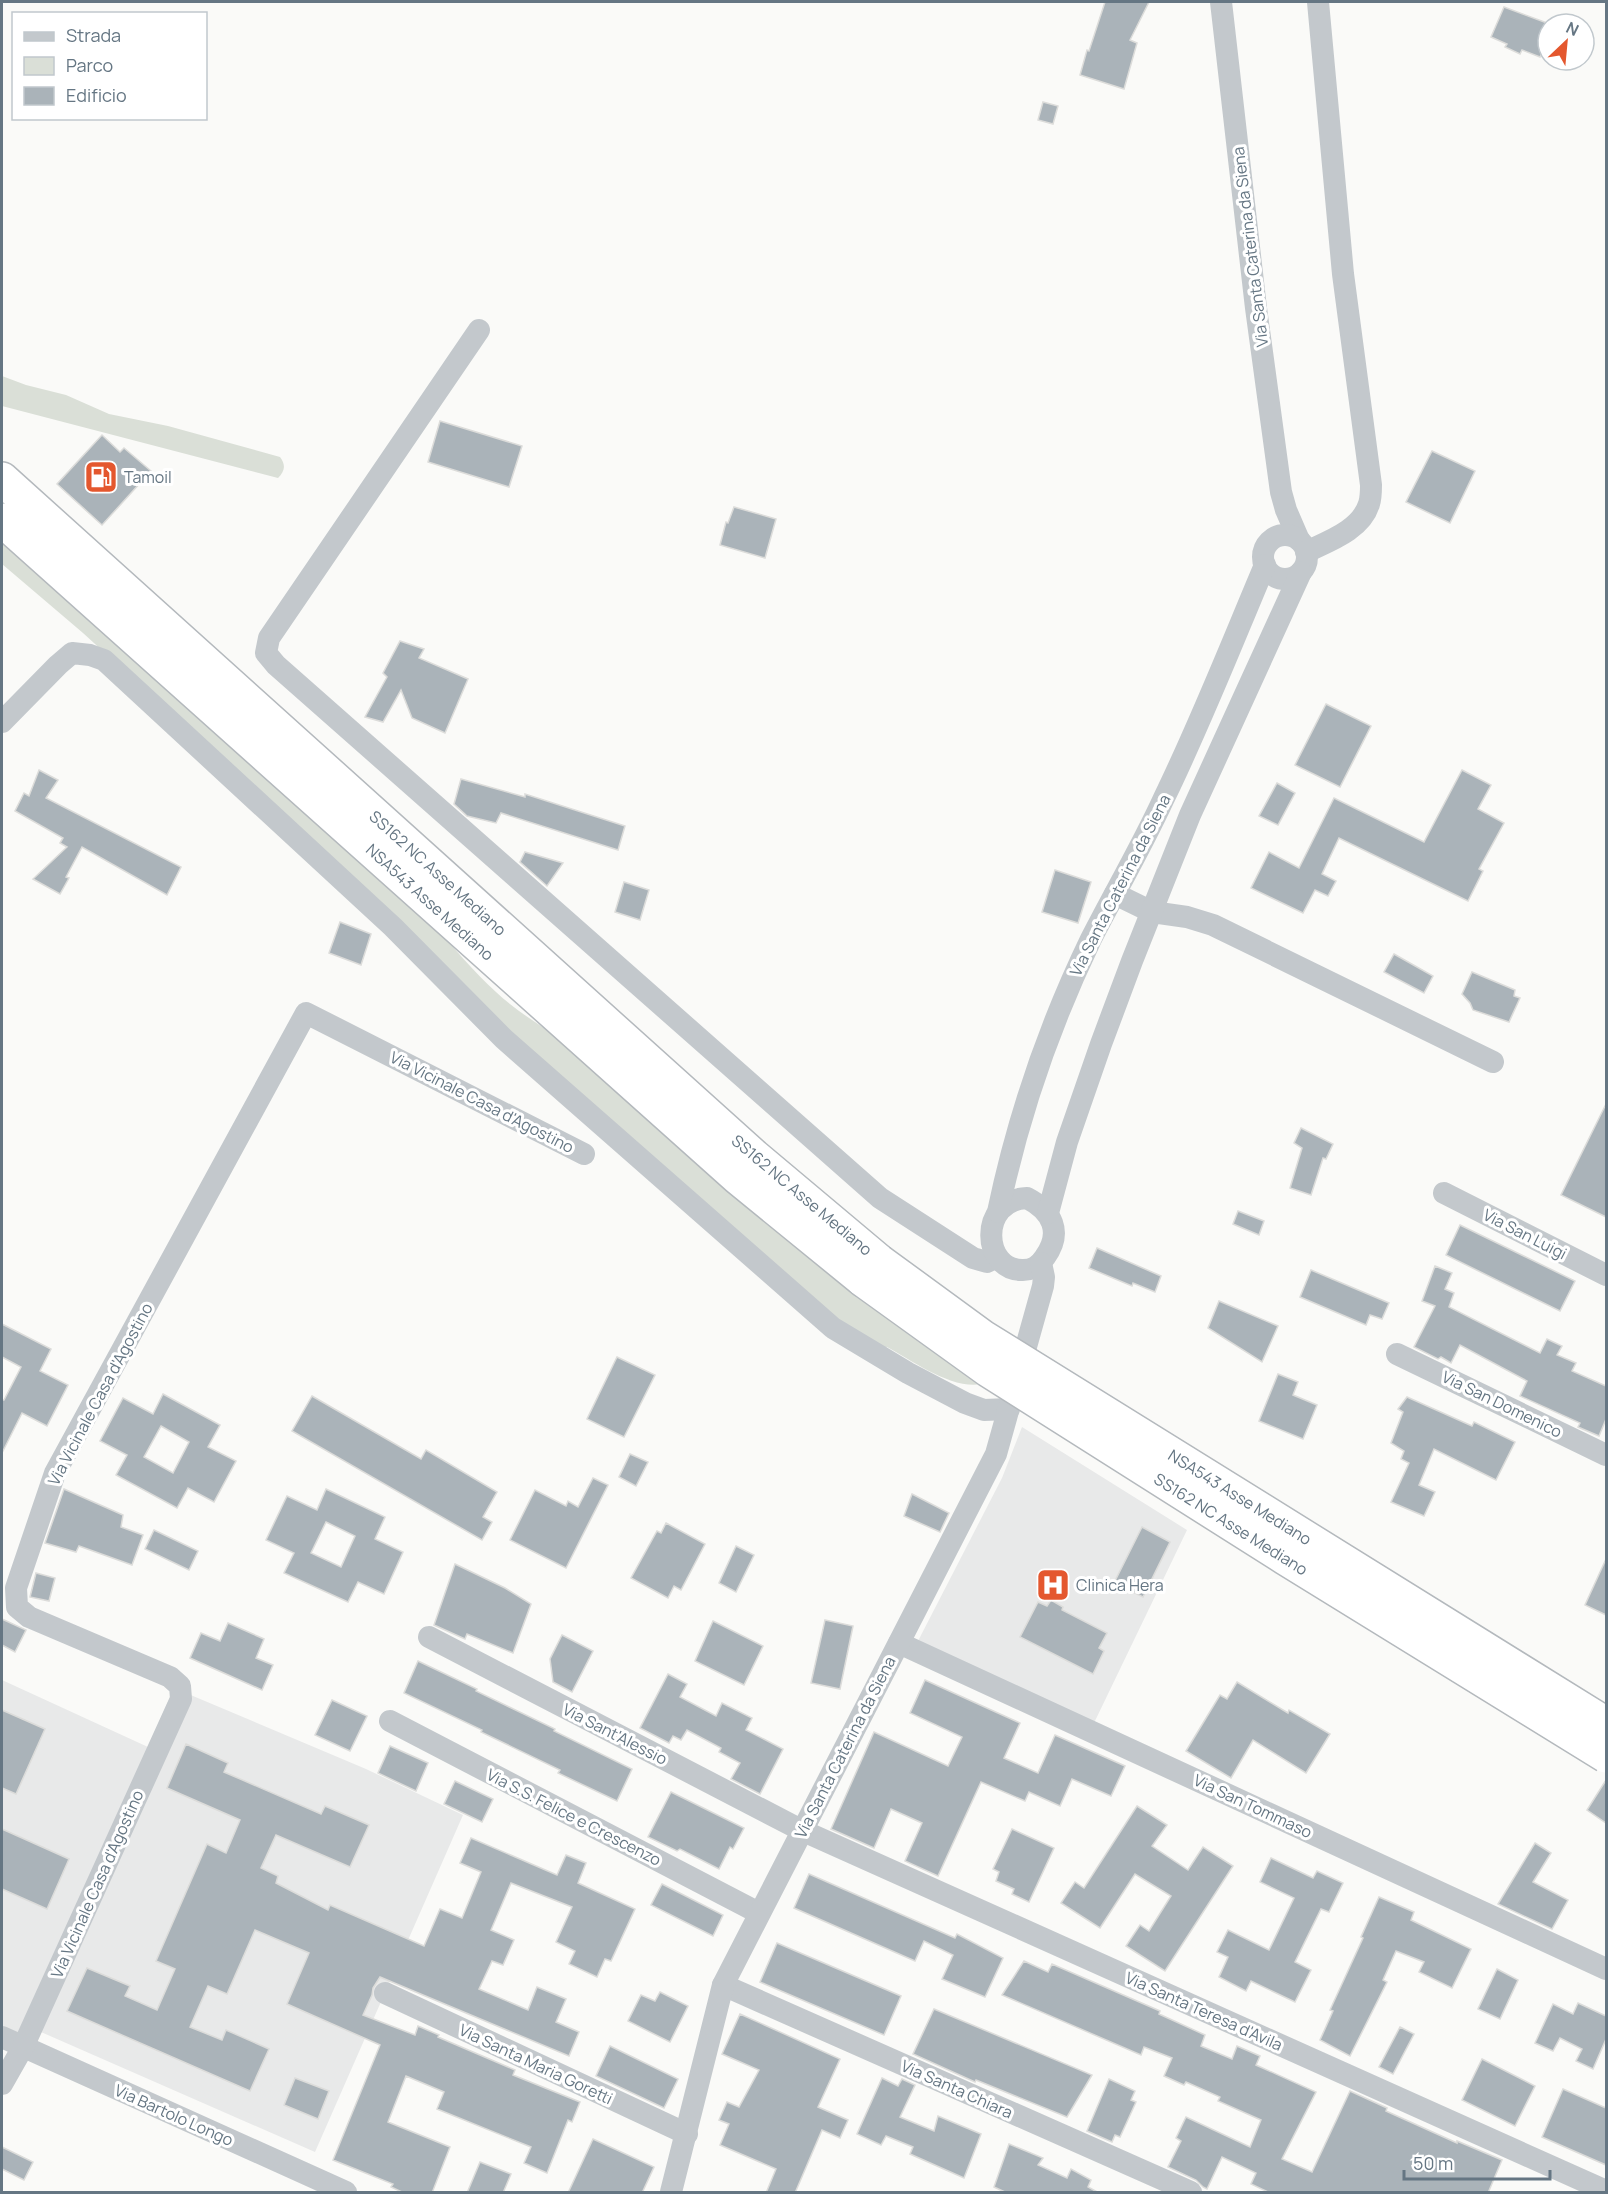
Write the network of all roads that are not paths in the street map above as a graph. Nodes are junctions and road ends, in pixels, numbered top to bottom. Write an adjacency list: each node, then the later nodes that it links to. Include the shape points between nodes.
1 (1221, 2): 5 (street, Via Santa Caterina da Siena)
2 (1318, 2): 8 (street, via 1343,274 1371,485 1362,519 1341,535)
3 (479, 330): 20 (street, via 269,639 266,653 276,666 880,1198 973,1258 987,1262)
4 (2, 479): 23 (highway, SS162 NC Asse Mediano, via 754,1156)
5 (1281, 492): 7 (street); 8 (street)
6 (2, 520): 23 (highway, NSA543 Asse Mediano, via 738,1178)
7 (1272, 539): 8 (street, via 1286,535); 9 (street, via 1264,551)
8 (1302, 554): 9 (street, via 1289,578 1281,579); 11 (street, Via Santa Caterina da Siena)
9 (1265, 565): 10 (street, Via Santa Caterina da Siena)
10 (1232, 643): 11 (street); 13 (street, Via Santa Caterina da Siena, via 1165,797)
11 (1263, 655): 14 (street, Via Santa Caterina da Siena, via 1190,815)
12 (2, 722): 27 (street, via 72,653 104,660 393,927 504,1039 833,1328 965,1404 984,1410)
13 (1115, 894): 14 (street); 18 (street, Via Santa Caterina da Siena, via 1038,1063 1015,1137)
14 (1152, 912): 15 (street, via 1214,926); 19 (street, Via Santa Caterina da Siena, via 1067,1142)
15 (1493, 1062)
16 (584, 1154): 40 (street, Via Vicinale Casa d'Agostino, via 306,1013 55,1473 16,1588 17,1606 29,1617 170,1677 180,1686 181,1699)
17 (1444, 1193): 24 (street, Via San Luigi)
18 (998, 1212): 19 (street, via 1004,1204 1027,1198); 20 (street, via 991,1234)
19 (1048, 1213): 21 (street, via 1054,1224 1054,1237)
20 (997, 1257): 22 (street)
21 (1041, 1263): 22 (street, via 1030,1270); 25 (street, Via Santa Caterina da Siena, via 1043,1286)
22 (1018, 1270): 25 (street, via 1034,1294)
23 (871, 1271): 32 (highway, NSA543 Asse Mediano, bridge); 33 (highway, SS162 NC Asse Mediano, bridge, via 988,1370)
24 (1606, 1275)
25 (1036, 1308): 27 (street, Via Santa Caterina da Siena)
26 (1397, 1354): 28 (street, Via San Domenico)
27 (1009, 1409): 30 (street, Via Santa Caterina da Siena, via 996,1454)
28 (1606, 1455)
29 (429, 1637): 34 (street, Via Sant'Alessio)
30 (899, 1643): 34 (street, Via Santa Caterina da Siena); 36 (street, Via San Tommaso)
31 (390, 1721): 35 (street, Via S.S. Felice e Crescenzo)
32 (1606, 1724)
33 (1606, 1756)
34 (801, 1830): 35 (street, Via Santa Caterina da Siena); 43 (street, Via Santa Teresa d'Avila)
35 (759, 1913): 37 (street, Via Santa Caterina da Siena)
36 (1606, 1969)
37 (723, 1985): 42 (street, Via Santa Caterina da Siena); 46 (street, Via Santa Chiara)
38 (385, 1993): 42 (street, Via Santa Maria Goretti)
39 (2, 2037): 40 (street, Via Bartolo Longo)
40 (23, 2047): 41 (street, Via Vicinale Casa d'Agostino); 44 (street, Via Bartolo Longo)
41 (2, 2084)
42 (687, 2134): 45 (street, Via Santa Caterina da Siena)
43 (1606, 2191)
44 (346, 2193)
45 (671, 2193)
46 (1191, 2193)

